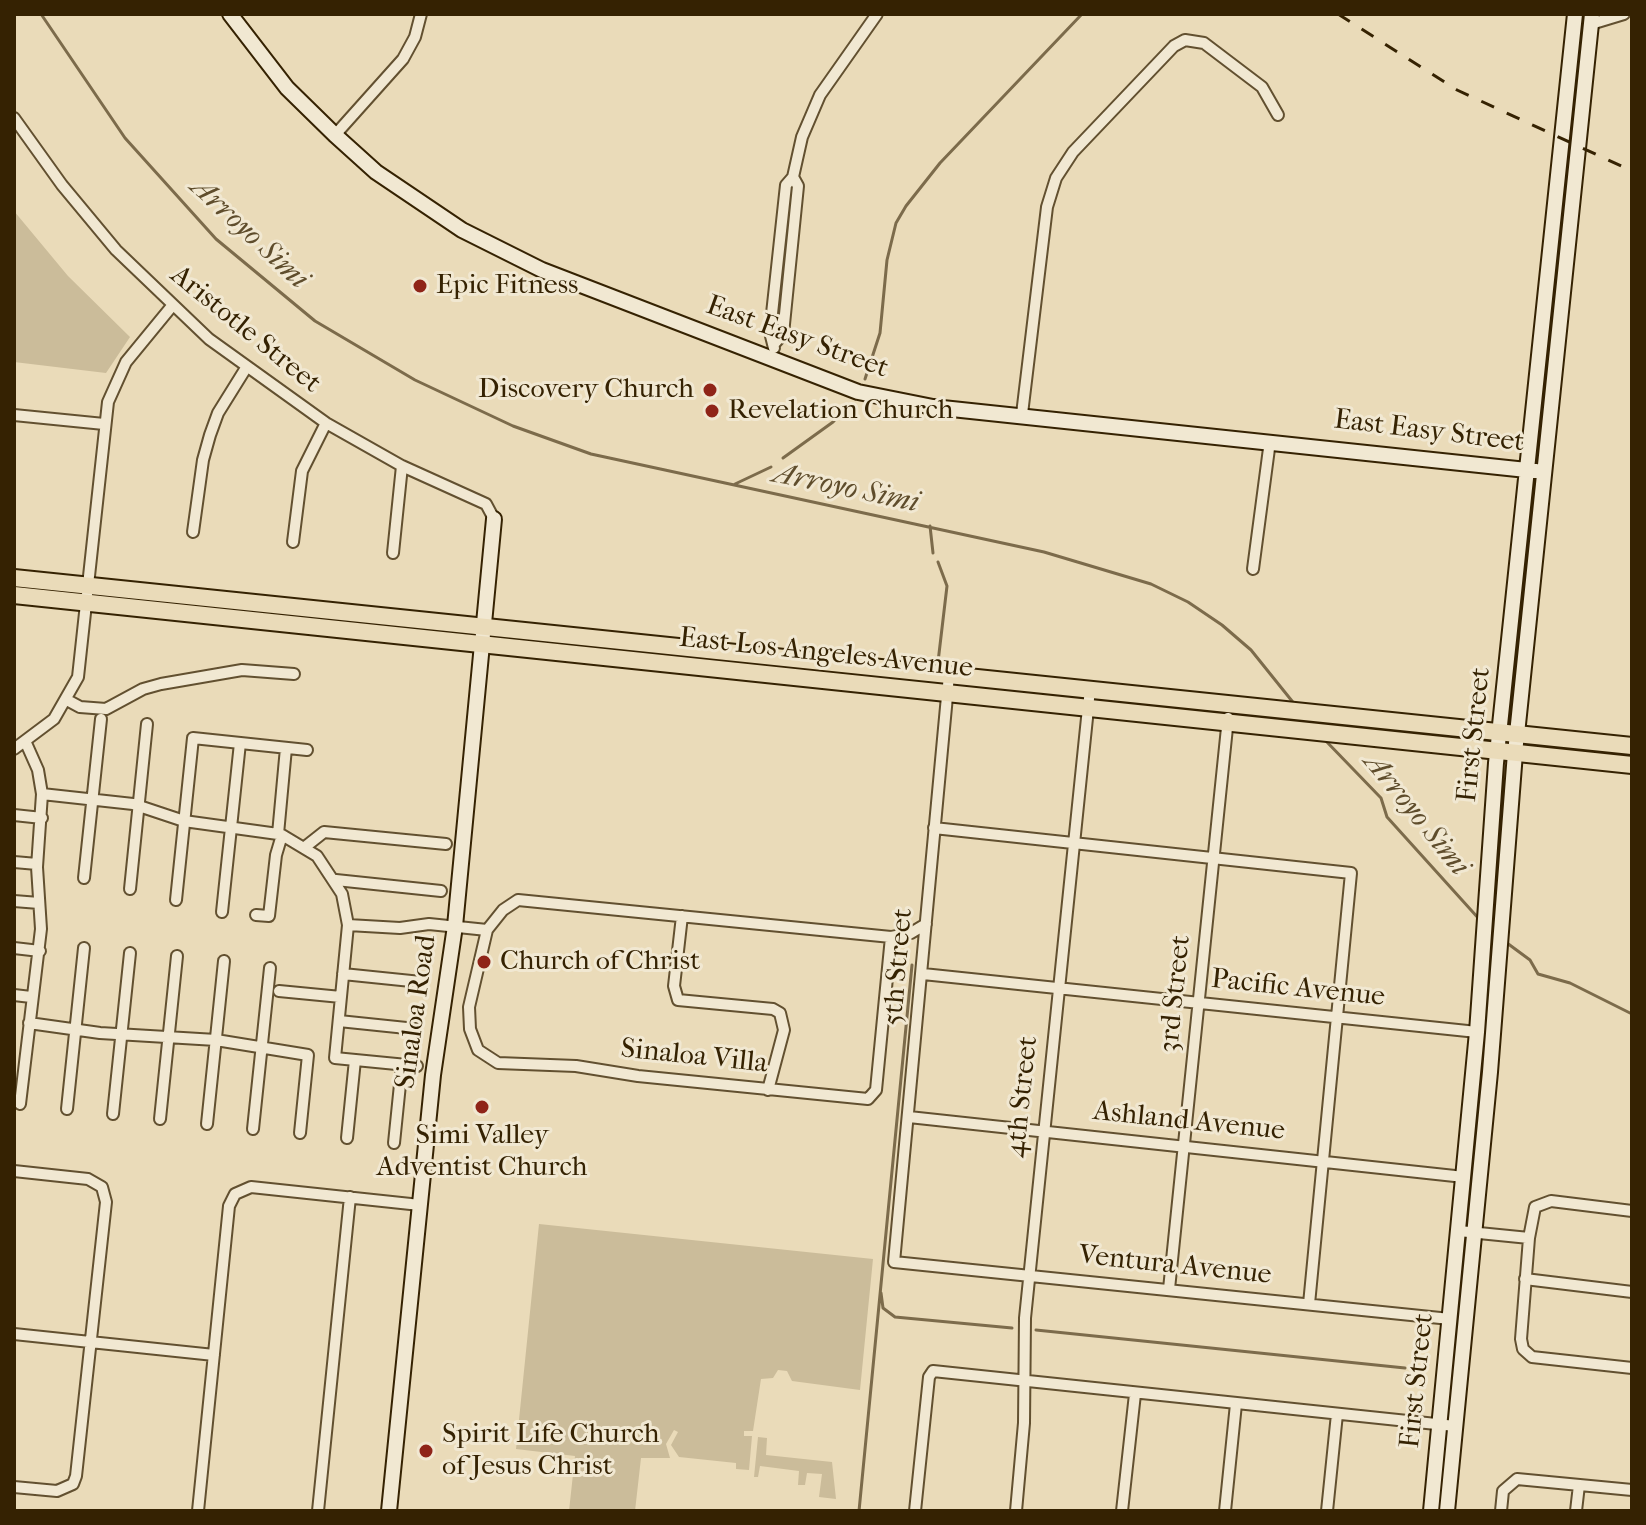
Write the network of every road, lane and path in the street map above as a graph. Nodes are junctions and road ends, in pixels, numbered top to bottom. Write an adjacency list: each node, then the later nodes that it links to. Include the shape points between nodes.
1 (230, 14): 10 (main road, East Easy Street, via 287,88)
2 (421, 14): 10 (street, via 403,59)
3 (877, 14): 11 (street, via 811,112)
4 (1575, 14): 7 (main road, First Street)
5 (1624, 14): 6 (street)
6 (1592, 19): 7 (main road); 24 (main road, First Street)
7 (1574, 30): 23 (main road, First Street)
8 (1278, 115): 17 (street, via 1260,85 1204,43 1185,40 1073,152 1056,178 1047,207)
9 (14, 118): 14 (street, Aristotle Street, via 85,215)
10 (335, 135): 15 (main road, East Easy Street, via 417,202 500,251)
11 (793, 177): 12 (street, via 786,185); 13 (street, via 798,186)
12 (780, 240): 13 (street); 15 (street, via 770,332)
13 (793, 242): 15 (street, via 783,334)
14 (172, 306): 16 (street, Aristotle Street); 20 (street, via 119,373)
15 (773, 351): 17 (main road, East Easy Street, via 886,400)
16 (246, 368): 19 (street, Aristotle Street); 26 (street, via 210,435)
17 (1022, 414): 21 (main road, East Easy Street)
18 (14, 415): 20 (street)
19 (326, 423): 22 (street, Aristotle Street); 27 (street, via 302,471)
20 (104, 424): 32 (street)
21 (1270, 441): 23 (main road, East Easy Street); 29 (street)
22 (402, 466): 25 (street, Aristotle Street, via 486,504); 28 (street)
23 (1527, 470): 24 (main road, East Easy Street); 44 (main road, First Street)
24 (1546, 472): 44 (main road, First Street)
25 (494, 519): 33 (main road, Sinaloa Road)
26 (193, 532)
27 (293, 542)
28 (393, 553)
29 (1253, 569)
30 (14, 578): 32 (main road, East Los Angeles Avenue)
31 (14, 595): 32 (main road, East Los Angeles Avenue)
32 (89, 595): 33 (main road, East Los Angeles Avenue); 38 (street, via 82,661)
33 (482, 634): 35 (main road, East Los Angeles Avenue); 37 (main road, East Los Angeles Avenue); 79 (main road, Sinaloa Road)
34 (294, 674): 38 (street, via 242,670 161,684 106,709)
35 (949, 675): 36 (main road, East Los Angeles Avenue); 37 (street, 5th Street)
36 (1090, 689): 39 (main road, East Los Angeles Avenue); 40 (street, 4th Street)
37 (948, 693): 40 (main road, East Los Angeles Avenue); 59 (street, 5th Street)
38 (67, 700): 45 (street)
39 (1230, 703): 42 (street, 3rd Street); 44 (main road, East Los Angeles Avenue, via 1382,720)
40 (1088, 707): 42 (main road, East Los Angeles Avenue); 61 (street, 4th Street)
41 (101, 719): 53 (street)
42 (1228, 722): 44 (main road, East Los Angeles Avenue, via 1380,738); 64 (street, 3rd Street)
43 (147, 724): 54 (street)
44 (1508, 742): 47 (main road, East Los Angeles Avenue); 51 (main road, East Los Angeles Avenue); 104 (main road, First Street); 133 (main road, First Street, via 1503,908)
45 (26, 743): 49 (street); 52 (street)
46 (240, 743): 48 (street); 57 (street, via 193,738); 58 (street)
47 (1632, 746)
48 (286, 748): 50 (street); 60 (street)
49 (14, 749)
50 (307, 750)
51 (1632, 765)
52 (42, 794): 53 (street); 56 (street)
53 (93, 799): 54 (street); 67 (street)
54 (139, 805): 57 (street); 69 (street)
55 (14, 815): 56 (street)
56 (42, 818): 66 (street)
57 (184, 821): 58 (street); 71 (street)
58 (231, 827): 60 (street); 74 (street)
59 (934, 828): 61 (street); 77 (street, 5th Street)
60 (280, 834): 63 (street); 75 (street, via 269,916)
61 (1074, 843): 64 (street); 92 (street, 4th Street)
62 (446, 844): 63 (street, via 324,832)
63 (305, 847): 68 (street)
64 (1214, 857): 97 (street, 3rd Street); 98 (street, via 1351,873)
65 (14, 862): 66 (street)
66 (37, 864): 73 (street)
67 (84, 878)
68 (336, 880): 70 (street); 78 (street)
69 (130, 889)
70 (441, 891)
71 (176, 900)
72 (14, 901): 73 (street)
73 (39, 903): 84 (street)
74 (222, 912)
75 (256, 915)
76 (682, 916): 80 (street, via 518,900); 81 (street); 113 (street, via 674,986 678,1000 780,1013 784,1030)
77 (926, 924): 81 (street); 90 (street, 5th Street)
78 (348, 925): 79 (street); 89 (street)
79 (457, 926): 80 (street); 130 (main road, Sinaloa Road)
80 (487, 930): 113 (street, Sinaloa Villa, via 469,1007 470,1029 486,1057 513,1066 576,1066)
81 (891, 937): 113 (street, Sinaloa Villa, via 872,1096)
82 (14, 948): 84 (street)
83 (84, 948): 103 (street)
84 (40, 951): 95 (street)
85 (130, 953): 105 (street)
86 (177, 956): 106 (street)
87 (224, 961): 107 (street)
88 (270, 968): 108 (street)
89 (343, 974): 91 (street); 96 (street)
90 (923, 974): 92 (street, Pacific Avenue); 117 (street, 5th Street)
91 (421, 982)
92 (1058, 990): 97 (street, Pacific Avenue); 121 (street, 4th Street)
93 (279, 991): 96 (street)
94 (14, 995): 95 (street)
95 (31, 997): 100 (street)
96 (341, 997): 99 (street)
97 (1199, 1003): 98 (street, Pacific Avenue); 125 (street, 3rd Street)
98 (1337, 1017): 104 (street, Pacific Avenue); 126 (street)
99 (339, 1021): 102 (street); 109 (street, via 335,1058)
100 (28, 1027): 101 (street); 103 (street); 112 (street)
101 (14, 1029)
102 (416, 1029)
103 (75, 1031): 105 (street); 115 (street)
104 (1477, 1032): 128 (main road, First Street)
105 (122, 1034): 106 (street); 116 (street)
106 (169, 1035): 107 (street); 118 (street)
107 (216, 1040): 108 (street); 119 (street)
108 (262, 1049): 120 (street); 122 (street, via 308,1055)
109 (355, 1060): 110 (street); 123 (street)
110 (402, 1065): 111 (street); 124 (street)
111 (417, 1066)
112 (18, 1077): 114 (street)
113 (768, 1090)
114 (20, 1104)
115 (67, 1109)
116 (113, 1114)
117 (909, 1117): 121 (street, Ashland Avenue); 135 (street, 5th Street)
118 (160, 1119)
119 (207, 1124)
120 (253, 1129)
121 (1044, 1131): 125 (street, Ashland Avenue); 136 (street, 4th Street)
122 (300, 1133)
123 (347, 1138)
124 (394, 1143)
125 (1183, 1146): 126 (street, Ashland Avenue); 138 (street, 3rd Street)
126 (1323, 1161): 128 (street, Ashland Avenue); 140 (street)
127 (14, 1171): 143 (street, via 88,1179 102,1187 106,1202)
128 (1464, 1177): 132 (main road, First Street)
129 (350, 1197): 130 (street); 144 (street, via 251,1187 237,1192 229,1206); 156 (street)
130 (420, 1205): 157 (main road, Sinaloa Road)
131 (1632, 1211): 134 (street, via 1540,1203 1532,1214)
132 (1459, 1231): 133 (street); 141 (main road, First Street)
133 (1475, 1233): 134 (street); 151 (main road, First Street)
134 (1529, 1238): 137 (street)
135 (894, 1262): 136 (street, Ventura Avenue)
136 (1029, 1275): 138 (street, Ventura Avenue); 146 (street, 4th Street)
137 (1525, 1279): 139 (street); 145 (street, via 1523,1349 1535,1358)
138 (1169, 1289): 140 (street, Ventura Avenue)
139 (1632, 1292)
140 (1309, 1304): 141 (street, Ventura Avenue)
141 (1450, 1319): 150 (main road, First Street)
142 (14, 1334): 143 (street)
143 (91, 1342): 144 (street); 153 (street, via 76,1476 57,1491)
144 (214, 1355): 155 (street)
145 (1632, 1368)
146 (1023, 1381): 147 (street); 158 (street, via 933,1371); 159 (street, 4th Street)
147 (1135, 1394): 148 (street); 160 (street)
148 (1236, 1404): 149 (street); 161 (street)
149 (1337, 1414): 150 (street); 162 (street)
150 (1440, 1425): 151 (street); 163 (main road, First Street)
151 (1455, 1426): 164 (main road, First Street)
152 (1579, 1485): 154 (street); 165 (street, via 1521,1479 1508,1484); 166 (street)
153 (14, 1487)
154 (1632, 1490)
155 (198, 1511)
156 (318, 1511)
157 (389, 1511)
158 (915, 1511)
159 (1016, 1511)
160 (1122, 1511)
161 (1225, 1511)
162 (1327, 1511)
163 (1431, 1511)
164 (1447, 1511)
165 (1501, 1511)
166 (1576, 1511)

